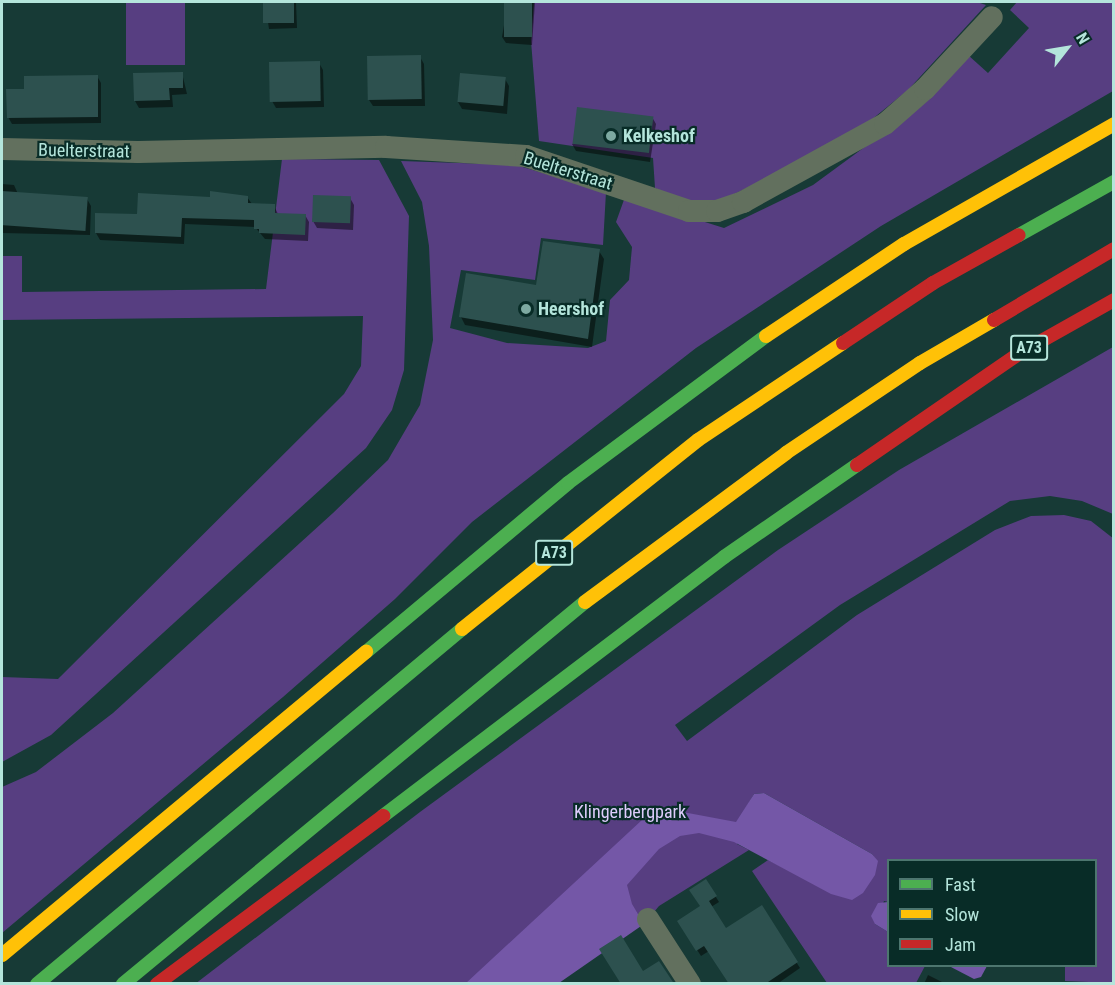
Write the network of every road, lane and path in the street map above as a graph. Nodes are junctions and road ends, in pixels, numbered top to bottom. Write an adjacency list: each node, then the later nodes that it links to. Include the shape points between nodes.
1 (992, 17): 3 (street, Buelterstraat, via 925,89 885,124 743,202 717,211 689,211 526,156 386,147 138,152)
2 (1113, 126): 10 (highway, A73, via 904,244 717,368 568,483)
3 (2, 149)
4 (1113, 182): 11 (highway, A73, via 933,283 698,440 521,579)
5 (1113, 249): 12 (highway, A73, via 920,363 786,453 599,590)
6 (1113, 300): 8 (highway, A73, via 1020,353)
7 (1072, 341): 8 (highway, A73)
8 (949, 402): 13 (highway, A73, via 724,557 189,964)
9 (648, 919): 14 (street)
10 (2, 956)
11 (37, 984)
12 (123, 984)
13 (157, 984)
14 (690, 984)

